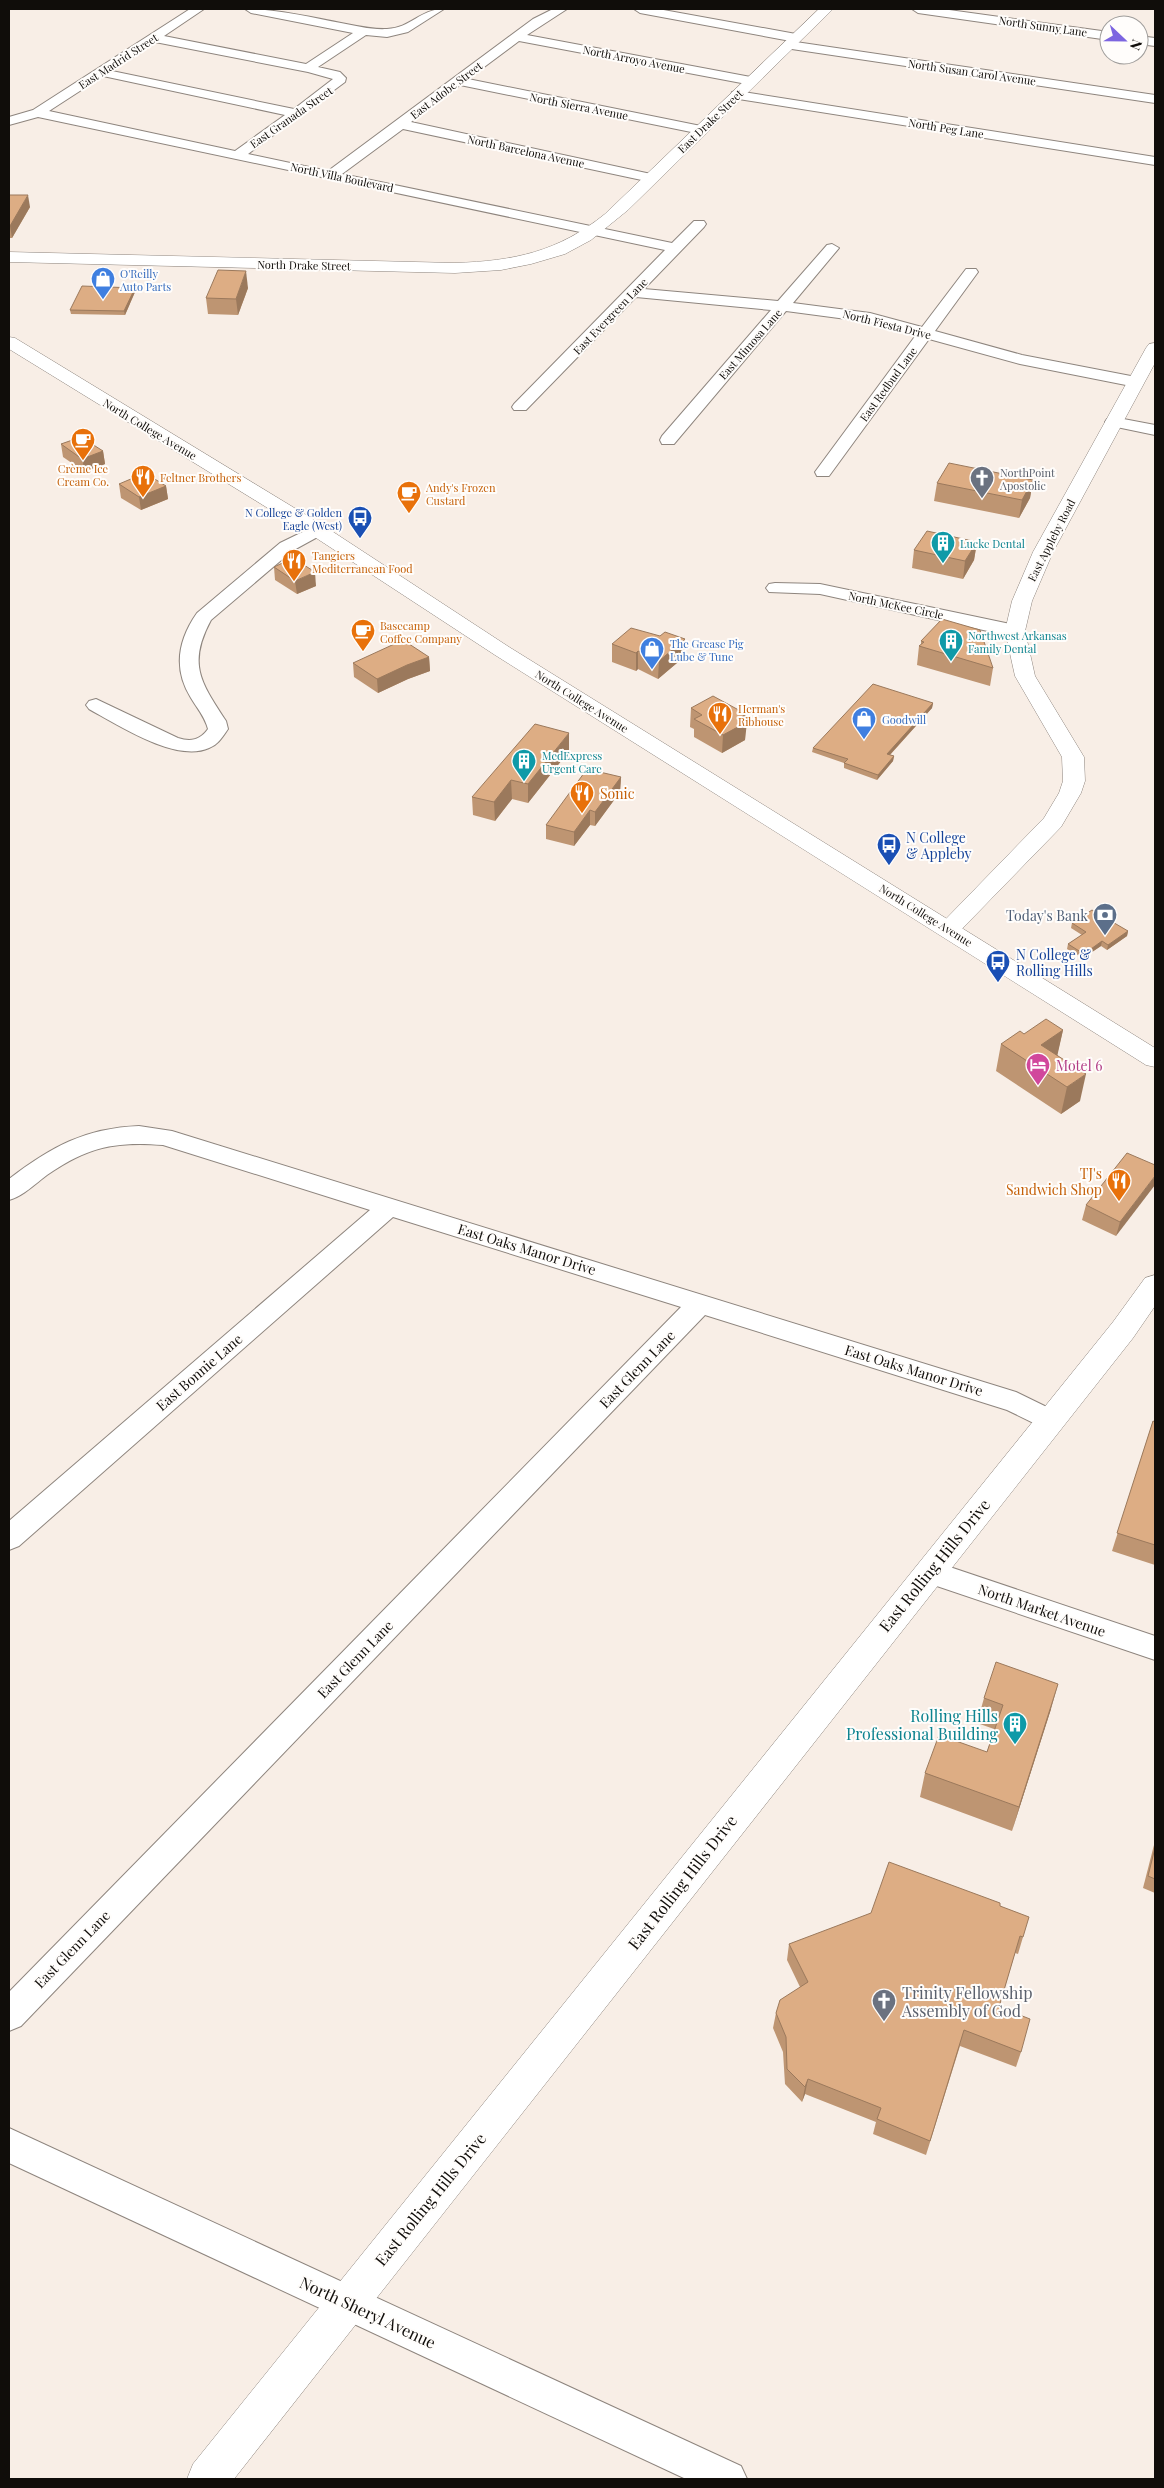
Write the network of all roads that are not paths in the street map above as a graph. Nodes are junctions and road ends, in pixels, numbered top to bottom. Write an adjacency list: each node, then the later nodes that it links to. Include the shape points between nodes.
1 (198, 9): 11 (street, East Madrid Street)
2 (251, 9): 8 (street)
3 (438, 9): 8 (street, via 401,32)
4 (561, 9): 10 (street, East Adobe Street)
5 (640, 9): 12 (street, North Susan Carol Avenue)
6 (826, 9): 12 (street, East Drake Street)
7 (918, 9): 9 (street, North Sunny Lane)
8 (364, 31): 13 (street)
9 (1099, 35)
10 (517, 37): 15 (street, North Arroyo Avenue); 16 (street, East Adobe Street)
11 (153, 38): 13 (street); 14 (street, East Madrid Street)
12 (793, 41): 15 (street, East Drake Street); 18 (street, North Susan Carol Avenue)
13 (308, 68): 20 (street, East Granada Street, via 336,75 339,82)
14 (100, 72): 19 (street, East Madrid Street); 20 (street)
15 (752, 81): 17 (street, East Drake Street)
16 (457, 82): 22 (street, East Adobe Street); 23 (street, North Sierra Avenue)
17 (737, 95): 23 (street, East Drake Street); 25 (street, North Peg Lane)
18 (1155, 99)
19 (38, 112): 21 (street, North Villa Boulevard); 24 (street, North Villa Boulevard)
20 (296, 113): 24 (street, East Granada Street)
21 (9, 121)
22 (400, 124): 26 (street, East Adobe Street); 27 (street, North Barcelona Avenue)
23 (701, 130): 27 (street, East Drake Street)
24 (238, 155): 26 (street, North Villa Boulevard)
25 (1155, 161)
26 (332, 175): 29 (street, North Villa Boulevard)
27 (651, 178): 29 (street, East Drake Street)
28 (699, 224): 30 (street, East Evergreen Lane)
29 (592, 232): 30 (street, North Villa Boulevard); 32 (street, North Drake Street, via 544,256 473,268)
30 (676, 248): 34 (street, East Evergreen Lane)
31 (832, 248): 35 (street, East Mimosa Lane)
32 (9, 257)
33 (971, 272): 36 (street, East Redbud Lane)
34 (633, 292): 35 (street, North Fiesta Drive); 40 (street, East Evergreen Lane)
35 (783, 306): 36 (street, North Fiesta Drive, via 870,318); 43 (street, East Mimosa Lane)
36 (926, 333): 39 (street, North Fiesta Drive, via 1020,359); 44 (street, East Redbud Lane)
37 (9, 342): 45 (street, North College Avenue)
38 (1155, 348): 39 (street, East Appleby Road)
39 (1136, 382): 41 (street, East Appleby Road)
40 (520, 407)
41 (1113, 422): 42 (street); 47 (street, East Appleby Road, via 1032,574)
42 (1155, 430)
43 (668, 440)
44 (824, 472)
45 (317, 530): 48 (street, via 286,548 203,617 194,630 189,656 190,678 216,721 218,729 214,736 196,746 174,745); 49 (street, North College Avenue, via 502,651)
46 (775, 588): 47 (street, North McKee Circle, via 820,589)
47 (1015, 631): 49 (street, East Appleby Road, via 1025,676 1073,757 1074,781 1053,822)
48 (96, 705)
49 (949, 929): 50 (street, North College Avenue)
50 (1155, 1059)
51 (9, 1192): 52 (street, East Oaks Manor Drive, via 55,1157 75,1147 99,1139 143,1134 181,1140)
52 (390, 1206): 54 (street, East Oaks Manor Drive); 56 (street, East Bonnie Lane)
53 (1155, 1285): 55 (street, East Rolling Hills Drive)
54 (701, 1303): 55 (street, East Oaks Manor Drive, via 1016,1402); 59 (street, East Glenn Lane)
55 (1050, 1420): 57 (street, East Rolling Hills Drive)
56 (9, 1538)
57 (929, 1572): 58 (street, North Market Avenue); 61 (street, East Rolling Hills Drive)
58 (1155, 1648)
59 (9, 2015)
60 (9, 2145): 61 (street, North Sheryl Avenue)
61 (347, 2302): 62 (street, East Rolling Hills Drive); 63 (street, North Sheryl Avenue)
62 (208, 2479)
63 (728, 2479)

